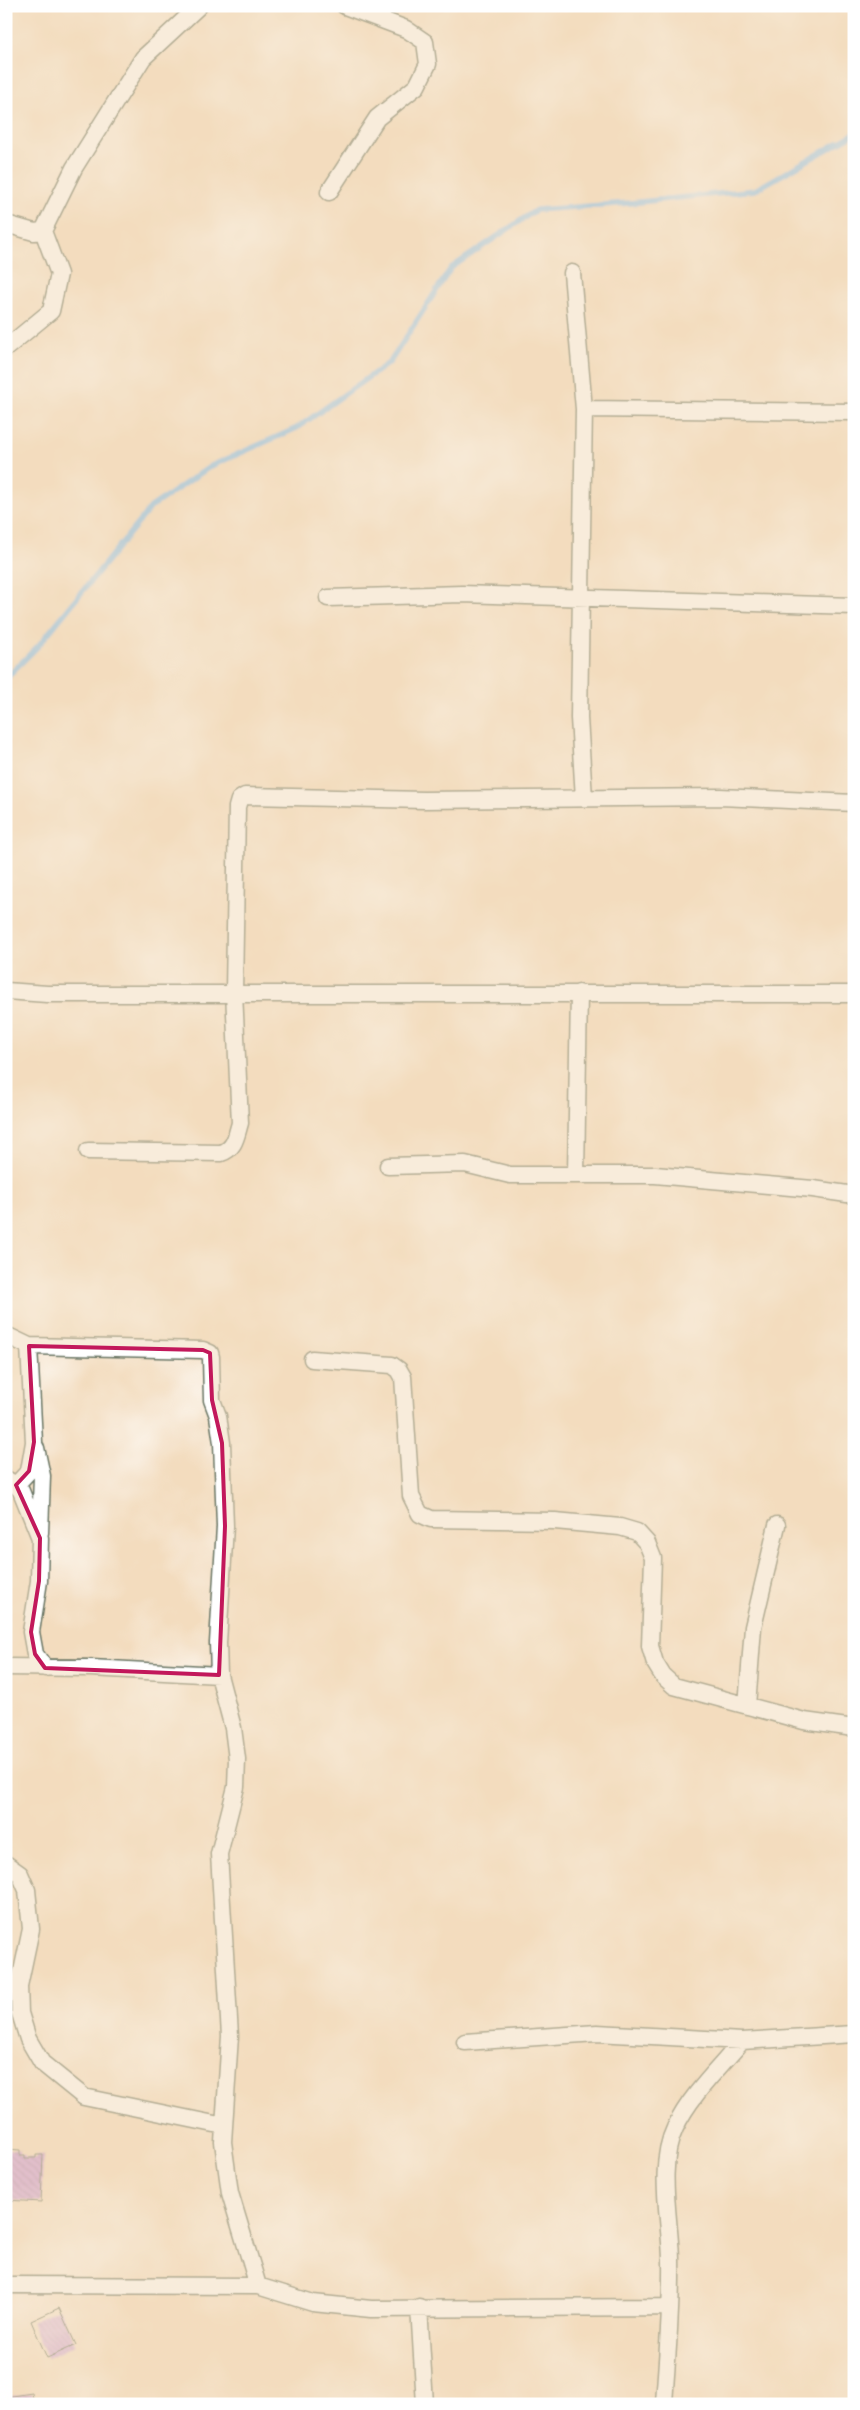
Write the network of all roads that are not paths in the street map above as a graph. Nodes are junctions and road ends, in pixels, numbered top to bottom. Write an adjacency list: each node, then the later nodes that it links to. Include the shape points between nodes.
1 (199, 6): 5 (street, via 143,58 74,168)
2 (345, 6): 3 (street, via 406,29 425,42 428,64 417,86 377,118)
3 (329, 192)
4 (6, 224): 5 (street, via 34,232)
5 (44, 231): 7 (street, via 59,274 51,311)
6 (572, 273): 8 (street)
7 (6, 348)
8 (584, 409): 9 (street); 11 (street)
9 (854, 412)
10 (328, 598): 11 (street, via 462,594)
11 (582, 598): 12 (street); 13 (street, via 579,718)
12 (854, 606)
13 (584, 798): 14 (street, via 720,798); 16 (street, via 424,800 245,796 236,807)
14 (854, 803)
15 (6, 991): 16 (street, via 47,994)
16 (234, 992): 17 (street); 19 (street, via 240,1123 235,1143 221,1153)
17 (579, 993): 18 (street); 21 (street)
18 (854, 994)
19 (88, 1151)
20 (388, 1166): 21 (street, via 465,1164 510,1175)
21 (576, 1175): 22 (street, via 655,1174)
22 (854, 1195)
23 (6, 1335): 24 (street)
24 (29, 1346): 26 (street); 32 (street, via 203,1350 210,1353 212,1400 222,1442 225,1526)
25 (312, 1359): 33 (street, via 392,1365 399,1370 403,1377 411,1496 420,1514 431,1520 555,1520 637,1532 647,1543 653,1558 650,1646 659,1670 674,1686)
26 (34, 1442): 27 (street, via 29,1471); 29 (street, via 42,1476)
27 (11, 1482): 29 (street, via 21,1491)
28 (777, 1525): 33 (street, via 753,1627)
29 (40, 1538): 31 (street, via 39,1581 31,1632 35,1654)
30 (6, 1667): 31 (street)
31 (45, 1668): 32 (street)
32 (219, 1675): 39 (street, via 233,1728 237,1759 236,1786 219,1854 230,2036)
33 (747, 1706): 34 (street, via 804,1721)
34 (854, 1728)
35 (6, 1864): 39 (street, via 20,1874 27,1890 31,1929 19,1986 20,2013 28,2039 42,2063 84,2097)
36 (854, 2034): 37 (street)
37 (742, 2041): 38 (street, via 596,2034); 43 (street, via 697,2094 675,2127 667,2148)
38 (465, 2042)
39 (224, 2126): 41 (street, via 230,2193)
40 (6, 2285): 41 (street)
41 (258, 2286): 42 (street, via 313,2303 371,2309)
42 (419, 2307): 43 (street); 44 (street)
43 (670, 2307): 45 (street)
44 (425, 2404)
45 (664, 2404)

